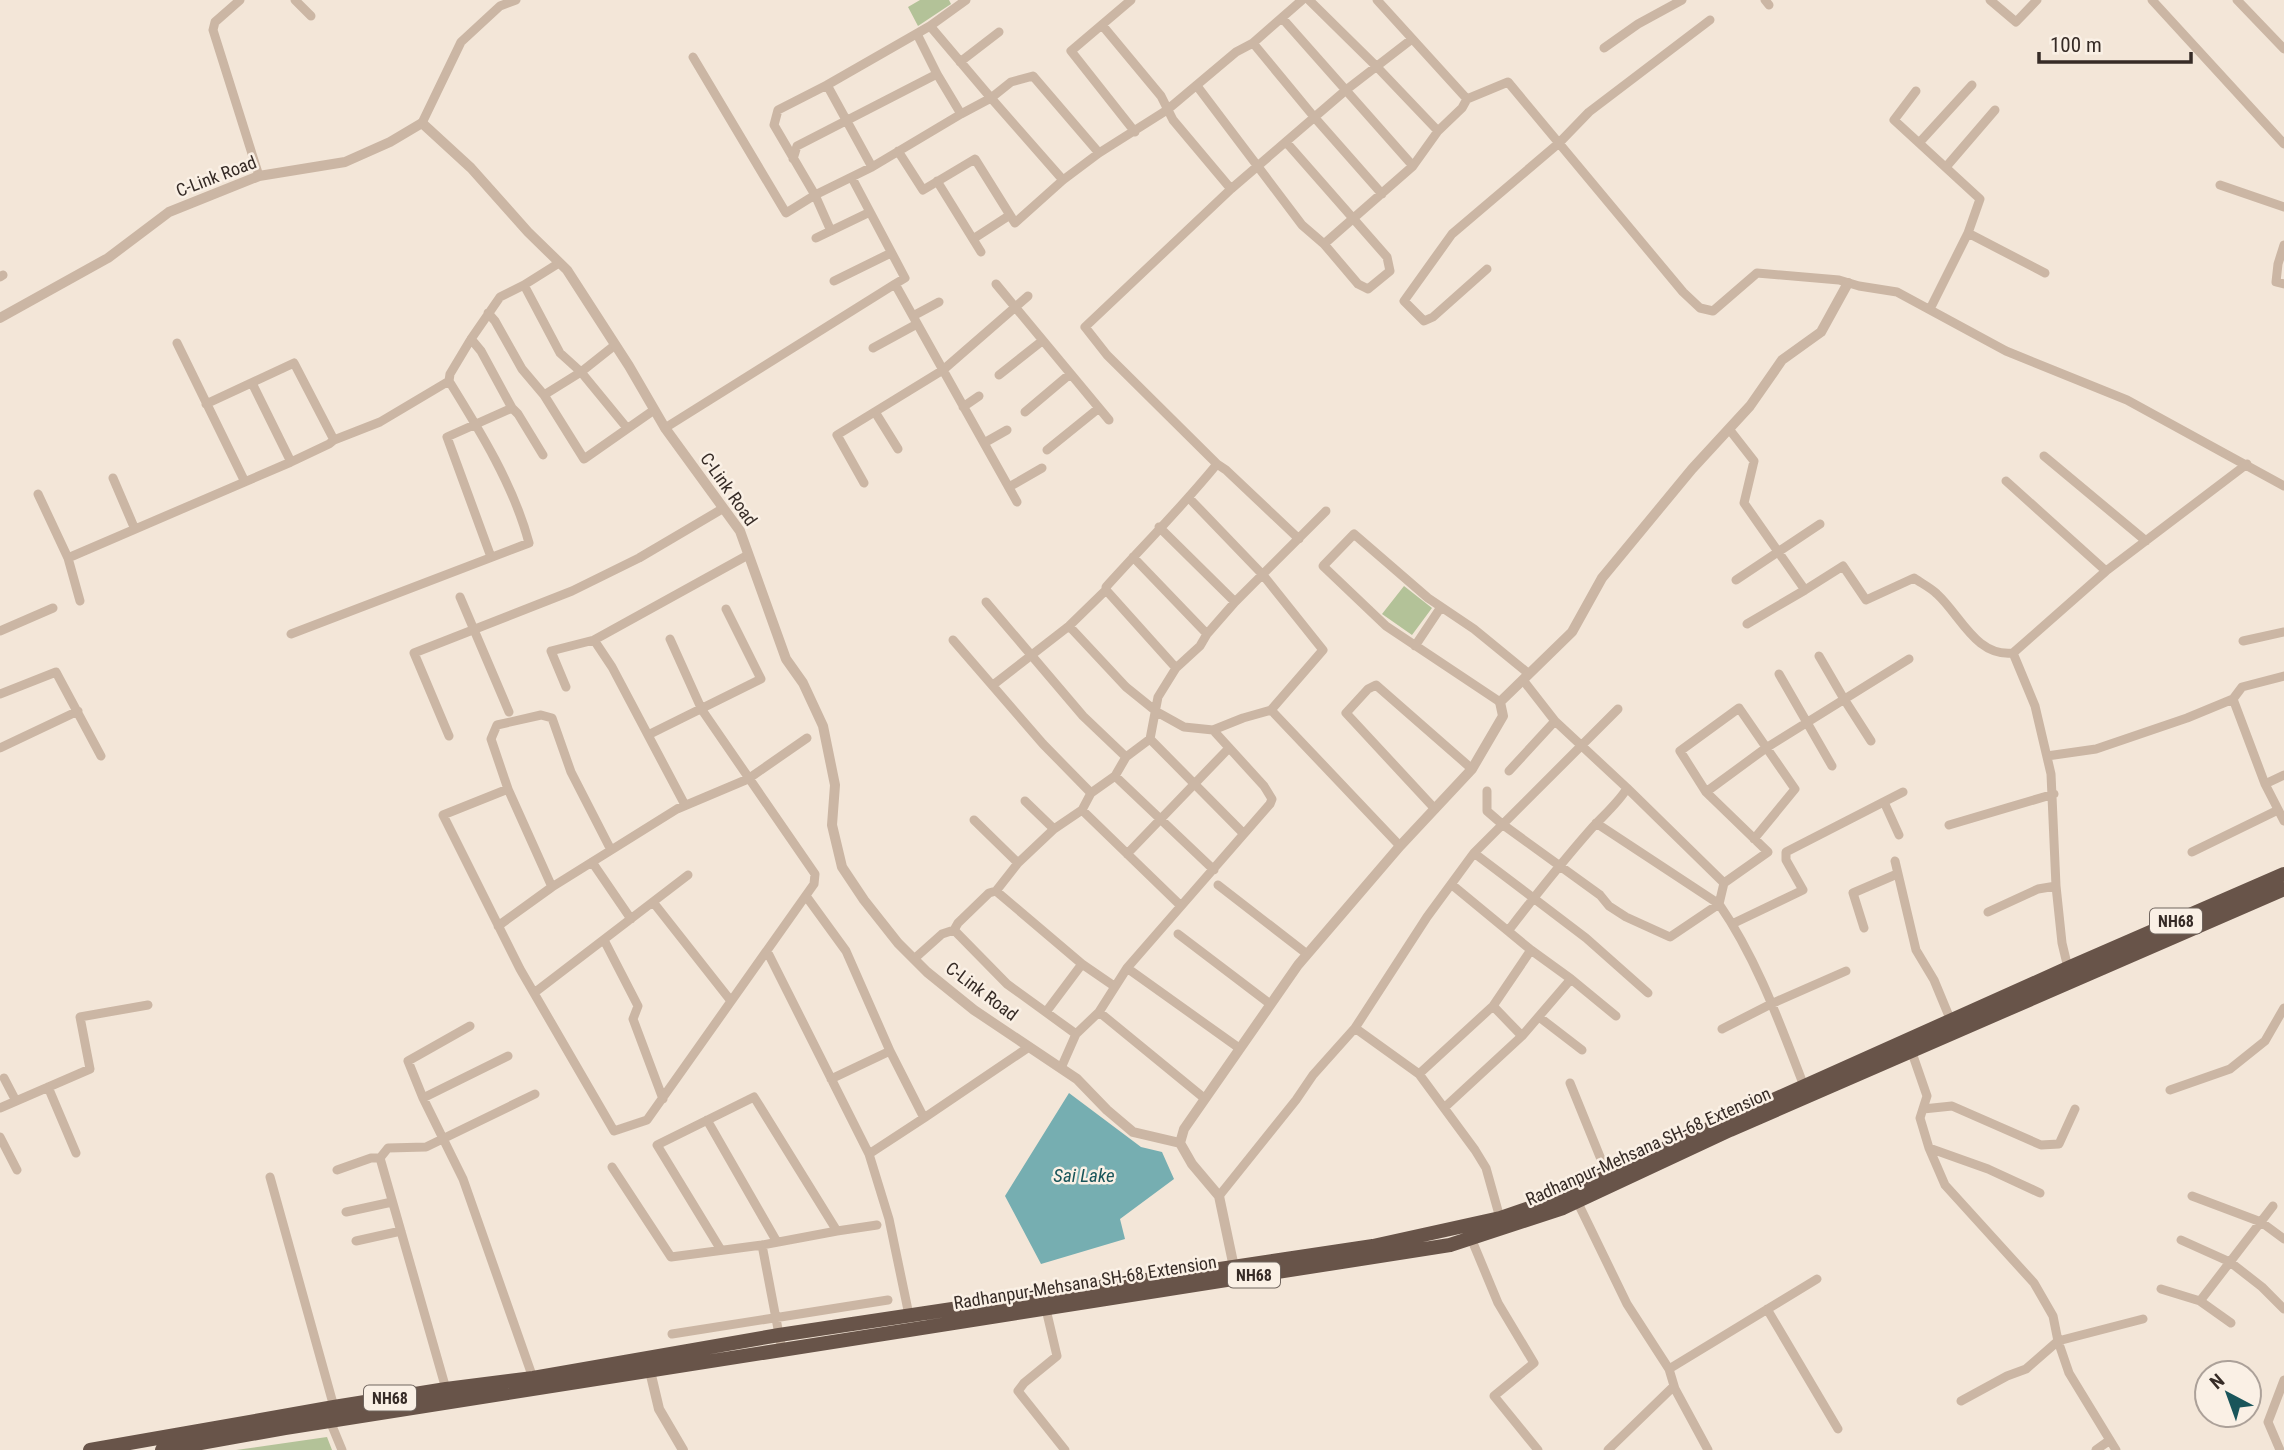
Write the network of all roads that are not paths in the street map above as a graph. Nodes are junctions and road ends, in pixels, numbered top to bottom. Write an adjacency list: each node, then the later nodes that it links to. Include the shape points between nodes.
1 (240, 0): 55 (street, via 212,30)
2 (295, 0): 14 (street)
3 (516, 0): 41 (street, via 500,6 461,42)
4 (967, 0): 18 (street)
5 (1131, 0): 17 (street)
6 (1302, 0): 15 (street)
7 (1309, 0): 27 (street)
8 (1377, 0): 21 (street)
9 (1990, 0): 10 (street, via 2016,22)
10 (2037, 0)
11 (2152, 0): 47 (street)
12 (2237, 0): 24 (street)
13 (1679, 1): 23 (street)
14 (311, 16)
15 (1282, 18): 22 (street); 32 (street)
16 (1710, 20): 45 (street, via 1588,112)
17 (1101, 25): 36 (street, via 1161,96); 43 (street, via 1071,51)
18 (930, 26): 20 (street); 26 (street)
19 (999, 32): 26 (street)
20 (916, 34): 28 (street); 29 (street)
21 (1412, 40): 27 (street); 35 (street)
22 (1252, 43): 31 (street); 39 (street)
23 (1604, 48)
24 (2284, 49)
25 (694, 57): 62 (street, via 786,213)
26 (960, 62): 34 (street)
27 (1377, 66): 32 (street); 42 (street)
28 (937, 74): 38 (street); 40 (street)
29 (827, 85): 40 (street); 50 (street, via 778,110 774,125)
30 (1972, 85): 46 (street)
31 (1197, 86): 36 (street); 51 (street)
32 (1346, 90): 39 (street); 52 (street)
33 (1916, 91): 46 (street, via 1894,120)
34 (991, 98): 38 (street); 49 (street, via 1011,82 1033,76); 57 (street)
35 (1467, 99): 42 (street); 45 (street, via 1508,82)
36 (1167, 110): 43 (street); 60 (street)
37 (1995, 110): 54 (street)
38 (961, 114): 48 (street)
39 (1315, 118): 44 (street); 61 (street)
40 (847, 121): 50 (street, via 797,146); 53 (street)
41 (422, 122): 55 (street, C-Link Road, via 345,162); 75 (street, C-Link Road)
42 (1438, 131): 52 (street)
43 (1135, 132): 49 (street)
44 (1286, 142): 51 (street); 66 (street)
45 (1559, 143): 76 (street, via 1452,234 1404,300 1424,321); 79 (street, via 1700,308 1713,311 1757,273)
46 (1919, 143): 54 (street)
47 (2284, 144)
48 (898, 151): 53 (street); 58 (street, via 923,190)
49 (1099, 153): 57 (street)
50 (793, 159): 62 (street)
51 (1258, 166): 60 (street); 71 (street, via 1302,225)
52 (1413, 166): 61 (street)
53 (872, 167): 56 (street)
54 (1946, 167): 68 (street, via 1980,199)
55 (259, 176): 89 (street, C-Link Road, via 169,212 108,258)
56 (852, 177): 62 (street); 64 (street)
57 (1063, 180): 65 (street, via 1015,223)
58 (937, 181): 65 (street, via 975,159); 70 (street)
59 (2220, 185): 63 (street)
60 (1231, 189): 124 (street, via 1086,327 1107,355)
61 (1382, 194): 66 (street)
62 (815, 195): 67 (street)
63 (2284, 207)
64 (870, 212): 67 (street); 74 (street)
65 (1010, 215): 70 (street)
66 (1353, 220): 71 (street); 71 (street, via 1390,265 1376,285 1368,289 1358,284)
67 (831, 231): 69 (street)
68 (1968, 233): 77 (street); 87 (street)
69 (816, 238)
70 (973, 239): 73 (street)
71 (1324, 244)
72 (2284, 245): 83 (street, via 2276,282)
73 (981, 252)
74 (891, 253): 78 (street); 80 (street, via 905,278)
75 (559, 263): 82 (street); 94 (street, C-Link Road)
76 (1487, 269)
77 (2045, 273)
78 (834, 281)
79 (1848, 283): 87 (street, via 1897,292); 115 (street, via 1821,332 1782,360)
80 (895, 284): 90 (street); 114 (street)
81 (996, 284): 86 (street)
82 (524, 285): 88 (street, via 500,297); 97 (street, via 560,353)
83 (2284, 285)
84 (1028, 296): 86 (street)
85 (939, 302): 90 (street)
86 (1014, 308): 92 (street); 96 (street)
87 (1930, 309): 125 (street, via 2007,351 2127,400)
88 (488, 313): 91 (street); 102 (street, via 522,369)
89 (0, 318)
90 (915, 320): 95 (street); 96 (street)
91 (471, 340): 100 (street); 106 (street)
92 (1042, 341): 98 (street); 99 (street)
93 (177, 344): 104 (street)
94 (615, 345): 97 (street); 108 (street, C-Link Road)
95 (873, 348)
96 (943, 370): 105 (street); 109 (street)
97 (581, 372): 102 (street); 113 (street)
98 (1070, 374): 107 (street); 110 (street)
99 (999, 375)
100 (449, 381): 112 (street); 117 (street, via 380,422)
101 (252, 383): 104 (street); 117 (street, via 294,363); 123 (street)
102 (544, 395): 113 (street, via 584,459)
103 (979, 396): 105 (street)
104 (206, 404): 129 (street)
105 (963, 407): 118 (street)
106 (512, 408): 112 (street); 121 (street)
107 (1099, 408): 111 (street); 120 (street)
108 (654, 410): 113 (street); 114 (street, C-Link Road)
109 (875, 412): 119 (street); 130 (street, via 837,435)
110 (1025, 412)
111 (1109, 420)
112 (476, 424): 145 (street, via 447,436); 145 (street, via 522,518 529,543)
113 (627, 428)
114 (665, 428): 136 (street, C-Link Road)
115 (1729, 429): 143 (street, via 1754,461 1744,503); 179 (street, via 1602,578 1572,632)
116 (1007, 430): 118 (street)
117 (334, 440): 123 (street)
118 (984, 443): 132 (street)
119 (898, 449)
120 (1047, 450)
121 (543, 455)
122 (2044, 456): 142 (street)
123 (291, 462): 129 (street)
124 (1217, 464): 134 (street); 141 (street)
125 (2247, 464): 131 (street); 142 (street)
126 (1042, 468): 132 (street)
127 (113, 478): 139 (street)
128 (2006, 481): 148 (street)
129 (245, 482): 139 (street)
130 (864, 483)
131 (2284, 486)
132 (1009, 487): 135 (street)
133 (38, 494): 147 (street)
134 (1189, 498): 140 (street); 149 (street)
135 (1017, 502)
136 (722, 509): 144 (street, C-Link Road, via 740,531); 162 (street, via 572,591)
137 (1326, 511): 141 (street)
138 (1820, 524): 143 (street)
139 (134, 527): 147 (street)
140 (1159, 527): 146 (street); 156 (street)
141 (1299, 539): 149 (street)
142 (2146, 541): 148 (street)
143 (1778, 552): 150 (street); 152 (street)
144 (748, 555): 168 (street); 275 (street, C-Link Road, via 786,659 803,683 822,726 835,785 832,825 842,867)
145 (491, 557): 165 (street)
146 (1133, 557): 151 (street); 166 (street)
147 (68, 558): 154 (street)
148 (2105, 571): 172 (street)
149 (1263, 575): 156 (street); 188 (street, via 1323,650)
150 (1737, 580)
151 (1106, 590): 161 (street); 176 (street)
152 (1805, 590): 160 (street); 172 (street, via 1843,566 1866,600 1914,579 1937,594 1981,644 1999,654)
153 (460, 597): 162 (street)
154 (80, 601)
155 (986, 602): 173 (street)
156 (1236, 602): 166 (street)
157 (1440, 607): 171 (street); 171 (street, via 1354,534 1322,566 1386,626); 179 (street, via 1474,629)
158 (52, 608): 163 (street)
159 (726, 609): 186 (street, via 761,679)
160 (1747, 624)
161 (1069, 626): 173 (street); 191 (street, via 1126,687)
162 (474, 630): 190 (street); 196 (street, via 414,653)
163 (0, 631)
164 (2284, 632): 170 (street)
165 (292, 634)
166 (1207, 634): 176 (street)
167 (670, 639): 186 (street)
168 (594, 640): 181 (street, via 551,651); 195 (street)
169 (953, 640): 180 (street)
170 (2243, 641)
171 (1415, 646): 185 (street)
172 (2013, 653): 204 (street, via 2035,706)
173 (1031, 654): 180 (street); 206 (street, via 1083,716)
174 (1819, 656): 183 (street)
175 (1909, 659): 183 (street)
176 (1176, 668): 191 (street, via 1158,697)
177 (1779, 674): 193 (street)
178 (2284, 676): 184 (street, via 2242,687)
179 (1526, 677): 185 (street); 192 (street)
180 (993, 685): 220 (street)
181 (566, 687)
182 (0, 694): 189 (street, via 56,672)
183 (1844, 699): 193 (street); 199 (street)
184 (2233, 699): 204 (street, via 2096,749); 213 (street)
185 (1500, 702): 208 (street, via 1503,716)
186 (702, 709): 195 (street); 212 (street)
187 (1618, 709): 200 (street)
188 (1271, 710): 194 (street); 238 (street)
189 (78, 711): 201 (street); 205 (street)
190 (509, 712)
191 (1157, 712): 194 (street, via 1184,727); 198 (street)
192 (1555, 721): 200 (street); 209 (street)
193 (1807, 722): 203 (street); 207 (street)
194 (1213, 730): 202 (street)
195 (648, 735): 224 (street)
196 (449, 736)
197 (807, 738): 212 (street)
198 (1150, 739): 206 (street); 214 (street)
199 (1871, 741)
200 (1583, 746): 215 (street); 232 (street)
201 (0, 748)
202 (1229, 748): 214 (street); 235 (street, via 1272,799)
203 (1766, 748): 218 (street); 218 (street, via 1739,708 1681,751); 237 (street, via 1795,789)
204 (2047, 756): 221 (street)
205 (101, 757)
206 (1126, 757): 211 (street)
207 (1832, 766)
208 (1472, 769): 225 (street); 225 (street, via 1376,685 1368,689 1346,713)
209 (1509, 771)
210 (2284, 775): 213 (street)
211 (1115, 776): 220 (street); 229 (street)
212 (748, 779): 224 (street); 258 (street, via 815,874)
213 (2265, 784): 227 (street)
214 (1195, 785): 229 (street); 235 (street)
215 (1627, 788): 231 (street); 251 (street)
216 (508, 789): 239 (street, via 491,740 497,725 541,715 552,718 571,772); 255 (street); 266 (street, via 443,814)
217 (1487, 791): 232 (street, via 1488,811)
218 (1706, 792): 237 (street)
219 (1903, 792): 223 (street)
220 (1091, 793): 226 (street)
221 (2054, 794): 233 (street); 254 (street)
222 (1025, 802): 234 (street)
223 (1884, 802): 236 (street); 265 (street, via 1786,852 1803,890)
224 (685, 806): 239 (street)
225 (1435, 808): 238 (street)
226 (1082, 810): 234 (street); 242 (street)
227 (2278, 810): 230 (street); 240 (street)
228 (974, 820): 245 (street)
229 (1161, 820): 242 (street); 247 (street)
230 (2284, 821)
231 (1596, 823): 246 (street); 261 (street)
232 (1502, 824): 241 (street); 246 (street)
233 (1949, 825)
234 (1054, 829): 245 (street)
235 (1243, 833): 247 (street)
236 (1899, 835)
237 (1754, 839): 251 (street, via 1768,852)
238 (1400, 846): 274 (street)
239 (611, 850): 244 (street)
240 (2192, 852)
241 (1474, 853): 252 (street); 259 (street)
242 (1127, 854): 262 (street)
243 (1895, 861): 248 (street)
244 (592, 862): 255 (street); 264 (street)
245 (1018, 863): 257 (street)
246 (1560, 865): 259 (street); 261 (street, via 1609,906 1670,937)
247 (1214, 870): 262 (street)
248 (1897, 874): 267 (street, via 1853,893); 294 (street, via 1916,950)
249 (2284, 874): 278 (highway, NH68)
250 (688, 875): 260 (street)
251 (1724, 883): 261 (street)
252 (1451, 884): 269 (street); 296 (street)
253 (1218, 885): 274 (street)
254 (2056, 886): 263 (street, via 2038,889); 278 (street)
255 (552, 887): 266 (street)
256 (2284, 889): 300 (highway, Radhanpur-Mehsana SH-68 Extension / NH68)
257 (996, 891): 268 (street); 276 (street)
258 (806, 896): 273 (street); 303 (street, via 846,951)
259 (1534, 897): 269 (street); 283 (street)
260 (653, 902): 264 (street); 284 (street)
261 (1719, 904): 265 (street)
262 (1180, 905): 277 (street)
263 (1988, 912)
264 (631, 919): 271 (street)
265 (1732, 923): 286 (street)
266 (498, 926): 282 (street)
267 (1864, 928)
268 (954, 930): 275 (street, via 942,934); 290 (street, via 1007,984)
269 (1508, 931): 272 (street)
270 (1178, 934): 285 (street)
271 (604, 940): 282 (street); 317 (street, via 638,1006 634,1018)
272 (1531, 950): 280 (street); 288 (street)
273 (767, 951): 284 (street); 309 (street)
274 (1307, 954): 285 (street)
275 (914, 959): 301 (street, C-Link Road, via 974,1010)
276 (1082, 964): 281 (street); 290 (street)
277 (1127, 968): 281 (street); 302 (street)
278 (2068, 968): 294 (highway, NH68)
279 (1846, 971): 286 (street)
280 (1571, 979): 292 (street); 293 (street)
281 (1114, 986): 291 (street)
282 (534, 993): 317 (street, via 614,1131 647,1120)
283 (1648, 993)
284 (731, 1002): 317 (street)
285 (1270, 1004): 302 (street)
286 (1771, 1004): 297 (street); 311 (street)
287 (148, 1005): 312 (street, via 80,1017 90,1069)
288 (1493, 1006): 299 (street); 307 (street)
289 (2284, 1007): 313 (street, via 2265,1041 2230,1069)
290 (1046, 1012): 298 (street)
291 (1099, 1012): 298 (street); 316 (street)
292 (1616, 1016)
293 (1539, 1017): 299 (street); 304 (street)
294 (1951, 1021): 300 (highway, NH68)
295 (470, 1026): 315 (street, via 408,1060)
296 (1355, 1028): 307 (street); 338 (street, via 1312,1075)
297 (1722, 1029)
298 (1076, 1034): 306 (street)
299 (1522, 1036): 320 (street)
300 (1910, 1045): 311 (highway, NH68); 321 (street, via 1927,1096); 340 (highway, Radhanpur-Mehsana SH-68 Extension / NH68)
301 (1029, 1047): 306 (street, C-Link Road); 323 (street)
302 (1239, 1048): 316 (street)
303 (890, 1051): 309 (street); 323 (street)
304 (1582, 1051)
305 (508, 1055): 315 (street)
306 (1061, 1068): 327 (street, C-Link Road, via 1133,1132)
307 (1419, 1074): 320 (street)
308 (4, 1078): 318 (street)
309 (831, 1079): 330 (street)
310 (1570, 1083): 335 (street)
311 (1804, 1086): 335 (highway, NH68)
312 (47, 1087): 318 (street); 329 (street)
313 (2170, 1090)
314 (535, 1094): 326 (street)
315 (423, 1098): 326 (street)
316 (1204, 1098): 327 (street)
317 (663, 1099)
318 (16, 1101): 319 (street)
319 (0, 1108)
320 (1444, 1108): 344 (street, via 1486,1168)
321 (1923, 1109): 322 (street, via 1952,1107 2041,1145 2059,1144); 328 (street, via 1920,1118)
322 (2075, 1109)
323 (924, 1118): 330 (street)
324 (707, 1120): 348 (street, via 754,1097); 353 (street); 355 (street, via 657,1145)
325 (0, 1137): 333 (street)
326 (444, 1139): 331 (street, via 426,1147 388,1148); 375 (street, via 463,1179)
327 (1180, 1143): 338 (street)
328 (1929, 1148): 337 (street); 371 (street, via 1945,1185 2034,1283 2053,1316)
329 (76, 1153)
330 (869, 1154): 365 (street, via 889,1219)
331 (380, 1158): 334 (street); 341 (street)
332 (612, 1167): 355 (street, via 671,1257)
333 (17, 1170)
334 (337, 1170)
335 (1607, 1174): 344 (highway, NH68)
336 (270, 1177): 380 (street)
337 (2040, 1193)
338 (1219, 1196): 357 (street)
339 (2192, 1196): 345 (street)
340 (1577, 1201): 349 (highway, Radhanpur-Mehsana SH-68 Extension / NH68); 373 (street, via 1627,1304)
341 (392, 1202): 343 (street); 347 (street)
342 (2273, 1206): 345 (street)
343 (346, 1212)
344 (1500, 1218): 357 (highway, NH68)
345 (2261, 1222): 350 (street); 356 (street)
346 (877, 1225): 348 (street)
347 (401, 1231): 352 (street); 378 (street)
348 (837, 1231): 353 (street)
349 (1471, 1238): 357 (highway, Radhanpur-Mehsana SH-68 Extension / NH68, via 1450,1245); 388 (street, via 1498,1303 1534,1363 1494,1396)
350 (2284, 1239)
351 (2181, 1240): 356 (street)
352 (356, 1241)
353 (777, 1242): 354 (street)
354 (762, 1245): 355 (street); 366 (street)
355 (721, 1250)
356 (2230, 1262): 362 (street); 364 (street)
357 (1235, 1272): 361 (highway, Radhanpur-Mehsana SH-68 Extension / NH68)
358 (1817, 1279): 363 (street)
359 (2161, 1289): 362 (street)
360 (888, 1300): 366 (street)
361 (1044, 1301): 365 (highway, NH68); 372 (highway, Radhanpur-Mehsana SH-68 Extension / NH68); 387 (street, via 1057,1356 1018,1391)
362 (2200, 1301): 368 (street)
363 (1767, 1309): 373 (street); 381 (street)
364 (2284, 1310)
365 (909, 1315): 370 (highway, NH68)
366 (776, 1319): 369 (street); 370 (street)
367 (2143, 1319): 371 (street)
368 (2231, 1323)
369 (672, 1334)
370 (779, 1335): 372 (street); 375 (highway, NH68)
371 (2058, 1341): 379 (street, via 2026,1369); 382 (street, via 2068,1373)
372 (782, 1350): 374 (highway, Radhanpur-Mehsana SH-68 Extension / NH68)
373 (1669, 1369): 377 (street)
374 (650, 1371): 380 (highway, Radhanpur-Mehsana SH-68 Extension / NH68); 386 (street, via 659,1409)
375 (533, 1378): 378 (highway, NH68)
376 (2284, 1380): 393 (street, via 2268,1422)
377 (1674, 1386): 389 (street); 390 (street)
378 (446, 1389): 380 (highway, NH68)
379 (1961, 1401)
380 (332, 1414): 383 (highway, NH68); 384 (highway, Radhanpur-Mehsana SH-68 Extension / NH68); 385 (street)
381 (1838, 1429)
382 (2110, 1440): 391 (street); 392 (street)
383 (90, 1450)
384 (162, 1450)
385 (342, 1450)
386 (683, 1450)
387 (1065, 1450)
388 (1538, 1450)
389 (1608, 1450)
390 (1708, 1450)
391 (2096, 1450)
392 (2116, 1450)
393 (2280, 1450)

